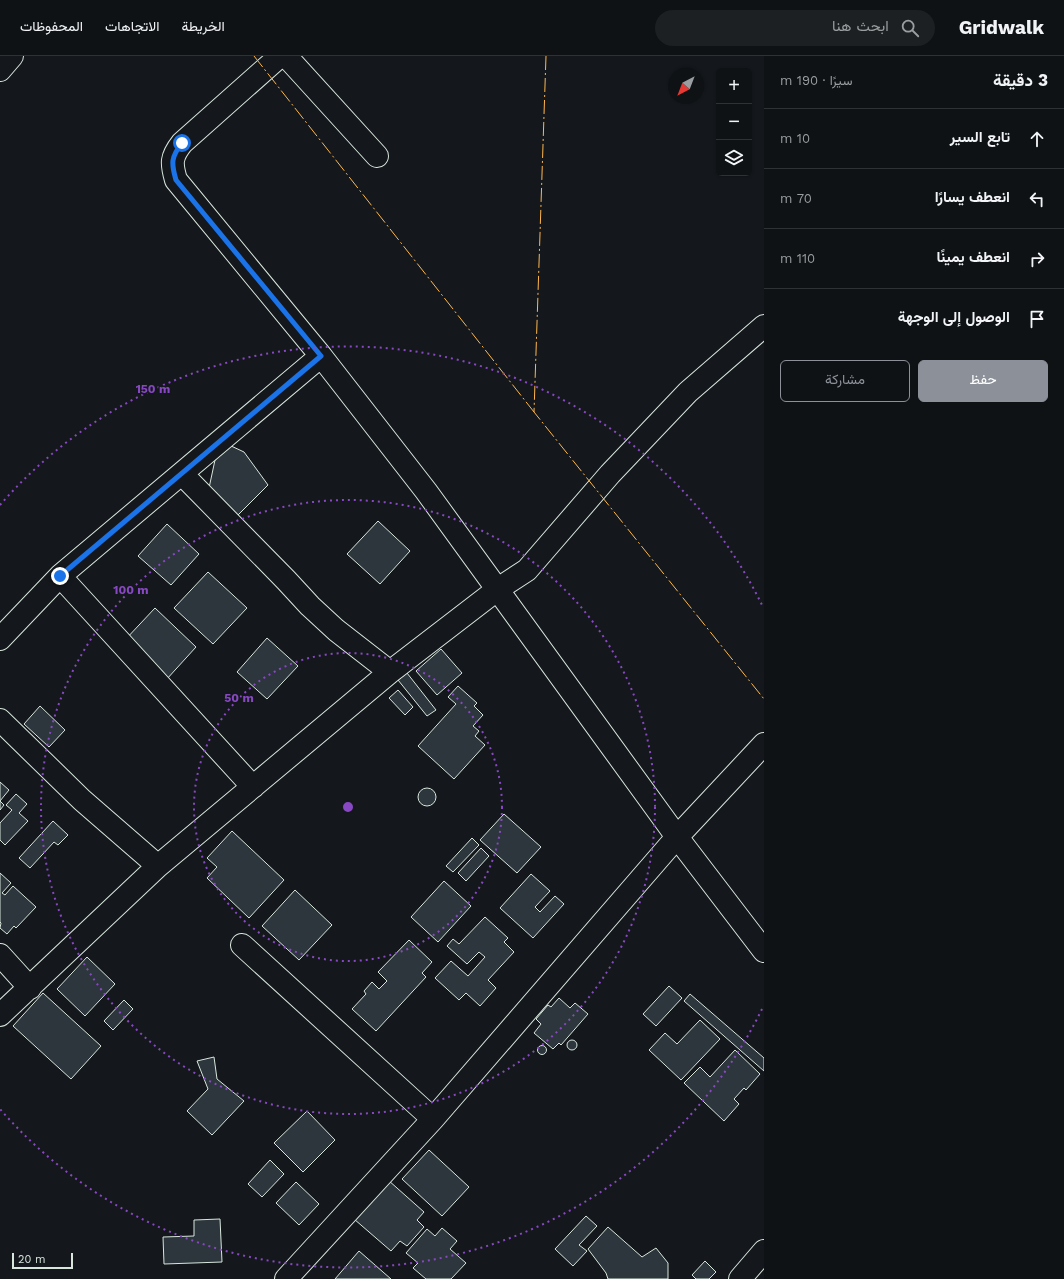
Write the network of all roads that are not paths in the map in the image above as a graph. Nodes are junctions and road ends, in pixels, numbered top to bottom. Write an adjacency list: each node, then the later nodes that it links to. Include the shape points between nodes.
1 (12, 56): 4 (street)
2 (280, 56): 7 (street, via 182,143 174,152 171,165 176,180)
3 (286, 56): 5 (street)
4 (0, 70)
5 (377, 156)
6 (764, 326): 10 (street, via 683,397 610,474 527,570)
7 (321, 356): 8 (street); 10 (street)
8 (182, 474): 9 (street); 12 (street, via 310,606)
9 (60, 576): 11 (street); 15 (street)
10 (498, 589): 12 (street); 16 (street)
11 (0, 639)
12 (390, 672): 15 (street)
13 (0, 720): 17 (street, via 82,800)
14 (764, 744): 16 (street)
15 (253, 787): 17 (street)
16 (677, 837): 19 (street); 23 (street)
17 (158, 866): 21 (street)
18 (242, 945): 23 (street)
19 (764, 951)
20 (0, 955): 21 (street)
21 (30, 988): 22 (street)
22 (0, 1015)
23 (433, 1119): 25 (street)
24 (764, 1251): 26 (street)
25 (286, 1279)
26 (740, 1279)

